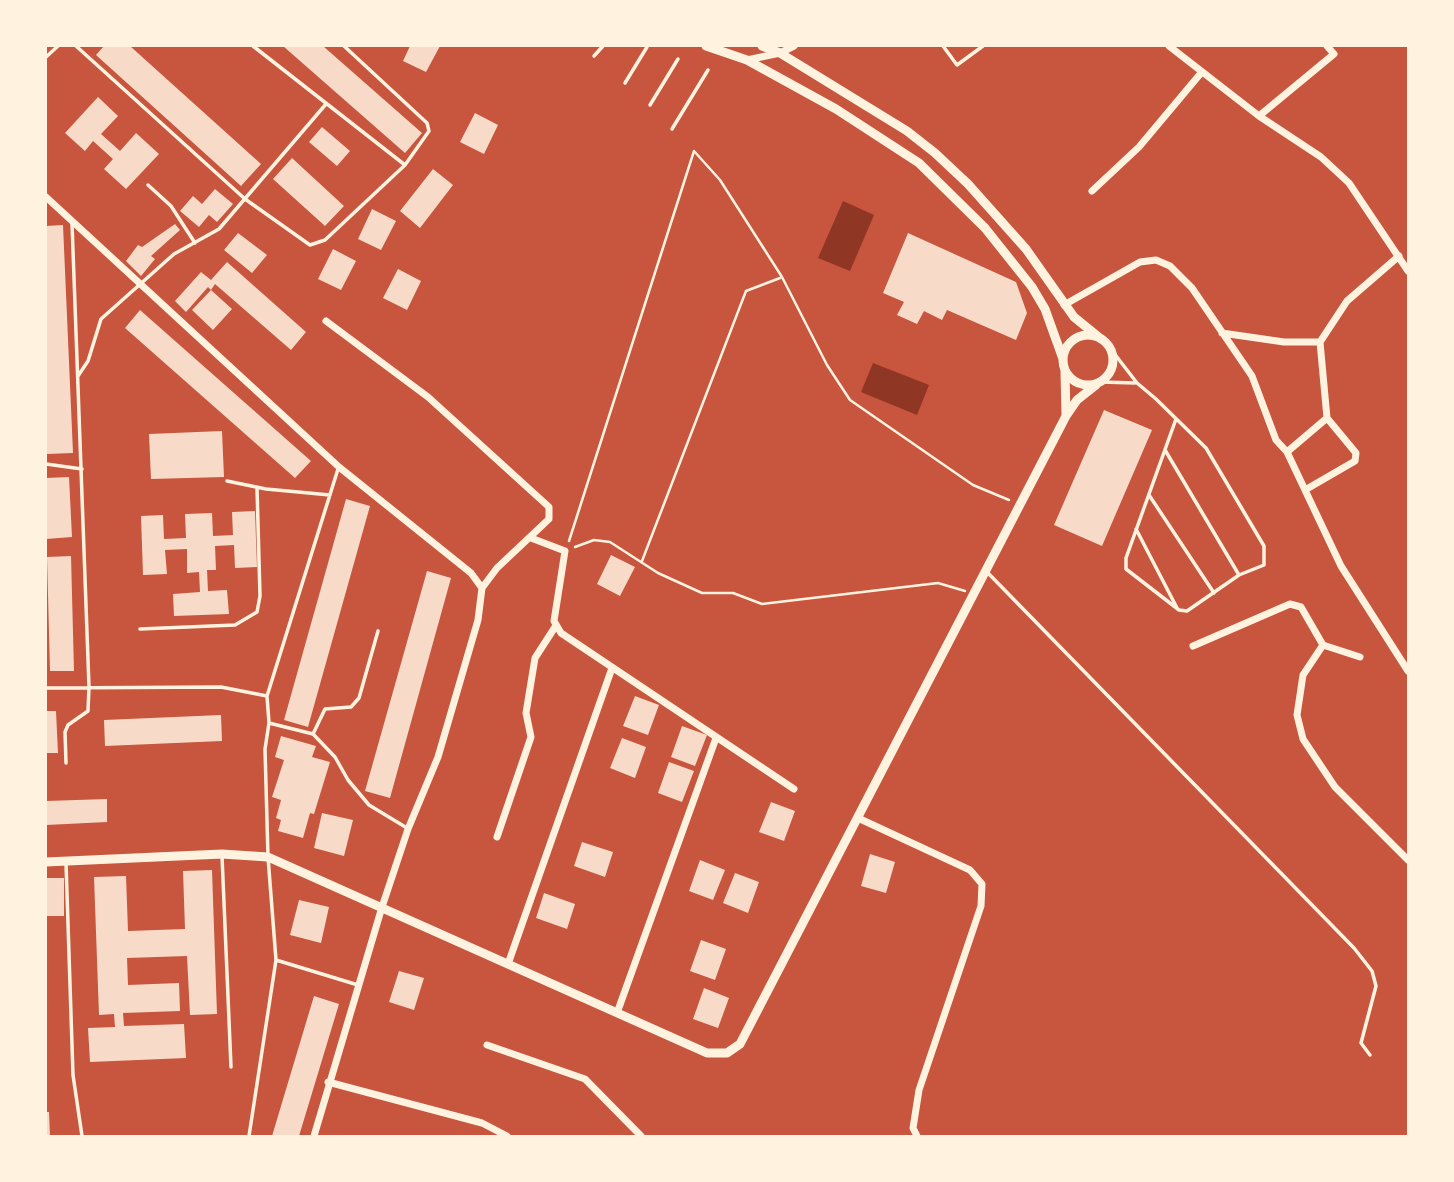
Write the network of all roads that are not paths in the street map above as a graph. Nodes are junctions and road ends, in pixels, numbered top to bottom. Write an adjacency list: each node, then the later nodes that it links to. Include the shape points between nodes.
1 (58, 46): 16 (lane)
2 (76, 46): 30 (lane)
3 (253, 46): 22 (lane)
4 (344, 46): 26 (lane, via 427,122 429,131)
5 (603, 46): 15 (lane)
6 (706, 46): 18 (street)
7 (762, 46): 14 (street)
8 (793, 46): 14 (street)
9 (943, 46): 10 (lane, via 957,65)
10 (983, 46)
11 (1169, 46): 20 (street)
12 (1327, 46): 24 (street, via 1334,54)
13 (647, 47): 21 (lane)
14 (780, 53): 18 (street); 36 (street, via 935,153 1026,249)
15 (594, 56)
16 (46, 57)
17 (678, 59): 23 (lane)
18 (747, 60): 42 (street, via 885,139 951,192 1032,287 1053,328)
19 (708, 70): 25 (lane)
20 (1201, 73): 24 (street); 28 (street, via 1139,147)
21 (625, 83)
22 (326, 104): 26 (lane); 30 (lane)
23 (650, 105)
24 (1259, 116): 33 (street, via 1321,157 1349,183)
25 (672, 129)
26 (405, 165): 30 (lane, via 325,240 310,245)
27 (148, 185): 32 (lane, via 171,206)
28 (1092, 191)
29 (46, 197): 31 (street)
30 (244, 199): 32 (lane, via 219,229)
31 (72, 223): 35 (street); 43 (lane)
32 (195, 243): 35 (lane, via 174,254)
33 (1399, 256): 34 (street); 40 (street, via 1347,301)
34 (1409, 271)
35 (140, 286): 43 (lane, via 101,320 88,361); 52 (street)
36 (1064, 305): 38 (street, via 1140,262 1156,260 1170,266 1192,288); 39 (street)
37 (326, 321): 60 (street, via 428,397 549,507 549,519)
38 (1222, 333): 40 (street); 50 (street, via 1252,376 1276,440)
39 (1101, 339): 41 (street); 42 (street, via 1089,335 1076,338 1067,347)
40 (1320, 342): 47 (street)
41 (1110, 348): 44 (street, via 1112,367); 45 (lane)
42 (1063, 363): 44 (street, via 1070,377 1081,384); 46 (street)
43 (78, 376): 53 (lane)
44 (1100, 382): 45 (lane); 46 (street, via 1077,400)
45 (1137, 383): 48 (lane)
46 (1066, 416): 61 (street)
47 (1327, 418): 50 (street); 56 (street, via 1356,453 1355,461)
48 (1176, 419): 49 (lane); 62 (lane, via 1206,448 1264,545 1264,565)
49 (1165, 450): 58 (lane); 62 (lane)
50 (1287, 452): 56 (street)
51 (46, 464): 53 (lane)
52 (339, 467): 57 (lane); 63 (street, via 471,573)
53 (82, 469): 74 (lane)
54 (226, 481): 55 (lane)
55 (257, 488): 57 (lane); 67 (lane, via 257,612 235,625)
56 (1305, 490): 73 (street, via 1341,566)
57 (330, 495): 76 (lane)
58 (1149, 495): 59 (lane); 64 (lane)
59 (1136, 529): 65 (lane); 65 (lane, via 1126,569)
60 (531, 538): 63 (street); 66 (street, via 565,551)
61 (987, 572): 82 (street); 96 (lane, via 1373,971 1376,986 1361,1043)
62 (1239, 575): 64 (lane)
63 (482, 588): 83 (street, via 478,620 438,757)
64 (1214, 593): 65 (lane, via 1187,611)
65 (1178, 610)
66 (555, 627): 72 (street); 84 (street, via 536,658 526,713 531,737)
67 (140, 629)
68 (378, 631): 78 (lane, via 359,698 351,707 326,709)
69 (1322, 645): 70 (street, via 1301,607 1290,604); 71 (street); 87 (street, via 1303,675 1297,715 1303,738 1335,788)
70 (1193, 646)
71 (1360, 657)
72 (612, 668): 79 (street); 92 (street)
73 (1409, 671)
74 (89, 687): 75 (lane); 76 (lane, via 221,687); 80 (lane, via 88,711 65,732)
75 (46, 688)
76 (268, 696): 77 (lane)
77 (269, 723): 78 (lane); 86 (lane, via 265,749)
78 (313, 734): 83 (lane, via 369,805)
79 (716, 738): 81 (street); 94 (street)
80 (66, 762)
81 (794, 789)
82 (858, 818): 94 (street, via 740,1044 727,1053 707,1053); 104 (street, via 970,870 982,884 981,906 919,1090 913,1128)
83 (408, 829): 90 (street)
84 (497, 837)
85 (222, 854): 86 (street); 88 (street); 97 (lane)
86 (268, 857): 90 (street); 91 (lane)
87 (1409, 860)
88 (66, 861): 89 (street); 99 (lane, via 73,1074)
89 (46, 862)
90 (382, 907): 92 (street); 93 (street)
91 (276, 960): 93 (lane); 100 (lane)
92 (508, 964): 94 (street)
93 (358, 985): 98 (street)
94 (617, 1013)
95 (487, 1045): 103 (street, via 585,1079)
96 (1370, 1055)
97 (231, 1067)
98 (328, 1082): 101 (street); 102 (street, via 482,1123)
99 (82, 1136)
100 (249, 1136)
101 (314, 1136)
102 (507, 1136)
103 (641, 1136)
104 (917, 1136)

